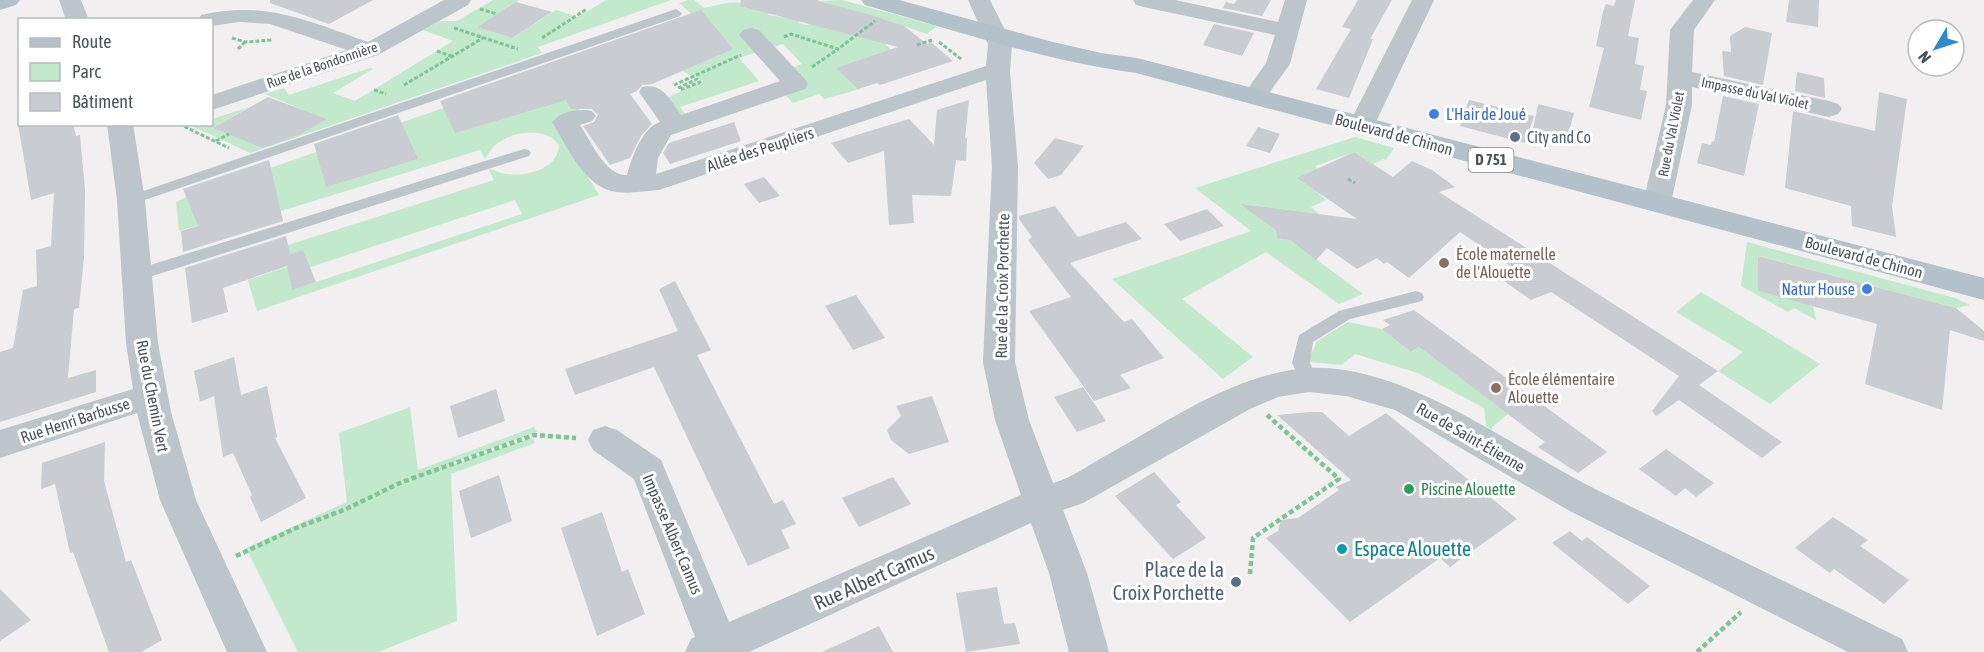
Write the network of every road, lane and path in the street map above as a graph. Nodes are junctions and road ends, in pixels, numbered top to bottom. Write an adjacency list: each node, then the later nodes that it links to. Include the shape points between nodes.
1 (8, 0): 10 (main road)
2 (70, 0): 14 (street)
3 (460, 0): 16 (street, Rue de la Bondonnière)
4 (873, 0): 13 (main road, Boulevard de Chinon / D 751)
5 (926, 0): 13 (main road, Boulevard de Chinon / D 751)
6 (1144, 0): 17 (street)
7 (1296, 0): 17 (street)
8 (1423, 0): 37 (street)
9 (1704, 0): 30 (street, Rue du Val Violet, via 1682,30)
10 (0, 3)
11 (587, 9): 26 (path)
12 (676, 13): 28 (lane)
13 (989, 17): 29 (street, Rue de la Croix Porchette, via 1000,44); 31 (main road, Boulevard de Chinon / D 751); 37 (main road, Boulevard de Chinon / D 751, via 1101,61 1137,66)
14 (77, 18)
15 (213, 20): 24 (street, via 273,17)
16 (427, 20): 19 (path); 24 (street, Rue de la Bondonnière)
17 (1288, 32): 31 (street, via 1278,64)
18 (751, 35): 38 (street, via 796,84)
19 (483, 38): 26 (path); 27 (path)
20 (935, 38): 22 (path)
21 (245, 42): 23 (path)
22 (917, 45)
23 (238, 48)
24 (370, 50): 34 (street, Rue de la Bondonnière)
25 (437, 51): 27 (path)
26 (524, 51): 28 (path)
27 (452, 57): 32 (path)
28 (544, 58): 44 (lane)
29 (998, 70): 46 (street, Allée des Peupliers, via 659,182); 59 (street, Rue de la Croix Porchette, via 1005,166 999,362 1012,420)
30 (1681, 77): 35 (street, Impasse du Val Violet); 48 (street, Rue du Val Violet, via 1679,105)
31 (1261, 87): 37 (main road, Boulevard de Chinon / D 751)
32 (397, 90)
33 (651, 92): 38 (street)
34 (213, 102)
35 (1829, 109)
36 (583, 116): 46 (street, Allée des Peupliers, via 565,122 597,171 617,184)
37 (1364, 120): 48 (main road, Boulevard de Chinon / D 751)
38 (674, 123): 46 (street, via 661,130 645,158)
39 (183, 126): 42 (path)
40 (128, 127): 49 (street, Rue du Chemin Vert)
41 (229, 134): 42 (path)
42 (215, 141): 44 (path)
43 (524, 153): 50 (lane)
44 (251, 159): 49 (lane)
45 (1348, 179): 47 (path)
46 (639, 183)
47 (1355, 183)
48 (1658, 197): 51 (main road, Boulevard de Chinon / D 751); 52 (main road, Boulevard de Chinon / D 751)
49 (131, 200): 50 (street, Rue du Chemin Vert)
50 (137, 275): 55 (street, Rue du Chemin Vert)
51 (1984, 275)
52 (1984, 289)
53 (1416, 297): 54 (lane, via 1345,315 1305,339 1301,363)
54 (1309, 380): 56 (street, Rue de Saint-Étienne); 62 (street, Rue de Saint-Étienne, via 1335,381 1407,401 1581,499)
55 (150, 396): 58 (street, Rue Henri Barbusse); 60 (street, Rue du Chemin Vert, via 178,500)
56 (1246, 396): 59 (street, Rue de Saint-Étienne, via 1070,493); 61 (path, via 1339,479 1253,538)
57 (605, 440): 60 (path, via 534,435 402,482); 63 (street, Impasse Albert Camus, via 648,470)
58 (0, 444)
59 (1042, 502): 63 (street, Rue Albert Camus); 65 (street, Rue de la Croix Porchette, via 1068,573)
60 (208, 569): 64 (street, Rue du Chemin Vert)
61 (1251, 574)
62 (1764, 592): 66 (path); 67 (street, Rue de Saint-Étienne)
63 (712, 649)
64 (247, 652)
65 (1089, 652)
66 (1697, 652)
67 (1888, 652)

